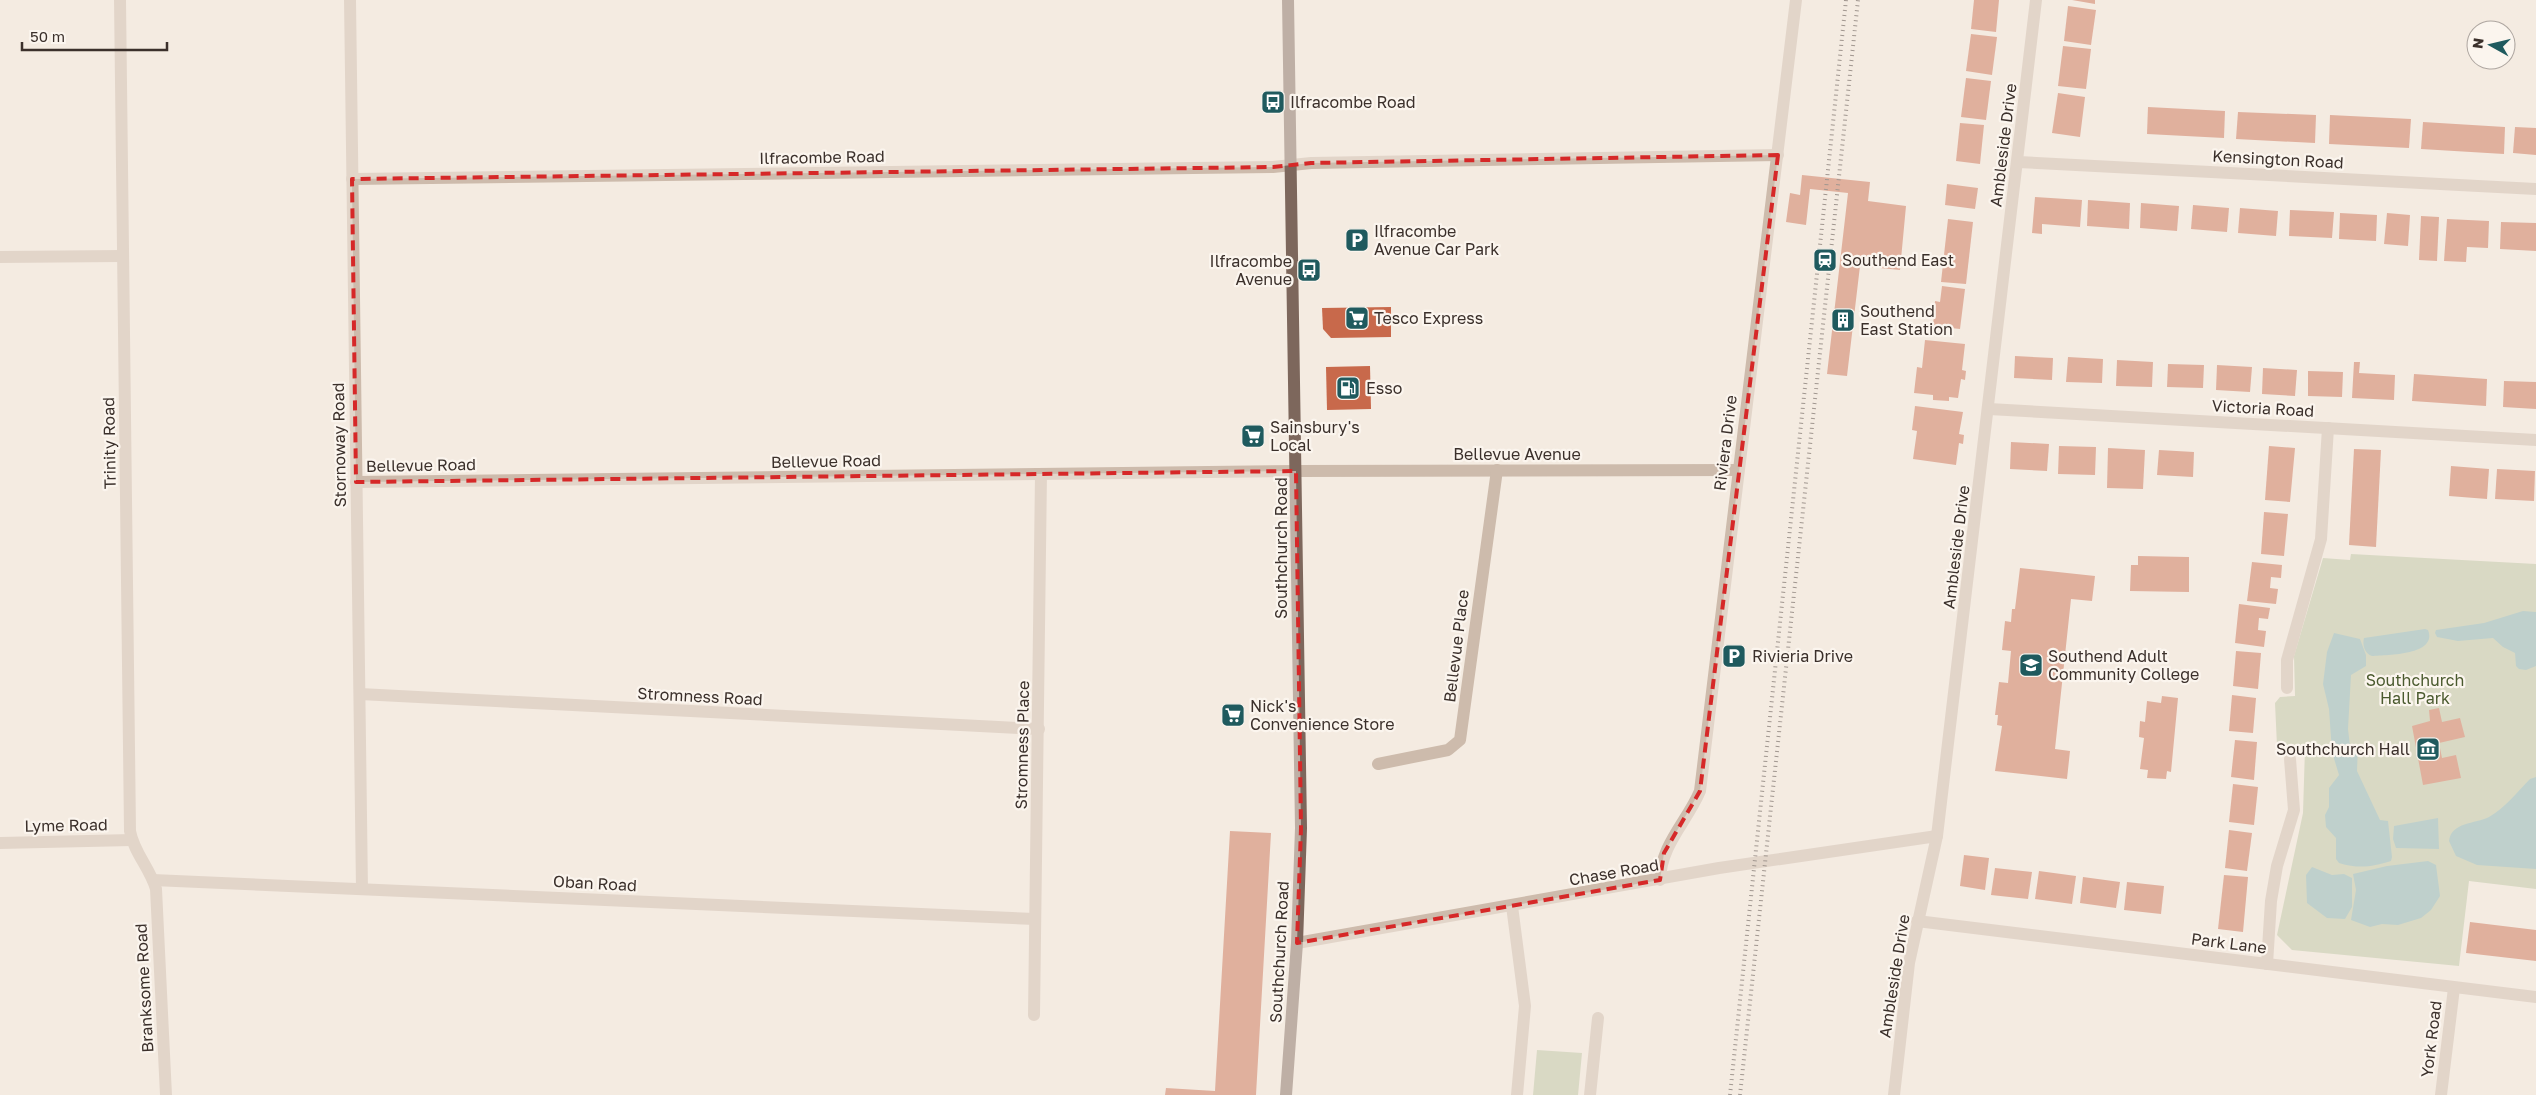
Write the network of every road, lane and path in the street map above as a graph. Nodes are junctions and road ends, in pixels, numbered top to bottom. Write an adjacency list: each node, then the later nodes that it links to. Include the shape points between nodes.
1 (120, 0): 11 (street, Trinity Road)
2 (350, 0): 9 (street, Stornoway Road)
3 (1288, 0): 8 (main road, Southchurch Road)
4 (1796, 0): 6 (street, Riviera Drive)
5 (2036, 0): 7 (street, Ambleside Drive)
6 (1778, 155): 8 (street); 17 (street, Riviera Drive)
7 (2018, 162): 10 (street, Kensington Road); 13 (street, Ambleside Drive)
8 (1292, 165): 9 (street, Ilfracombe Road); 18 (main road, Southchurch Road)
9 (352, 179): 20 (street, Stornoway Road)
10 (2536, 189)
11 (122, 256): 12 (street); 27 (street, Trinity Road)
12 (0, 257)
13 (1989, 409): 14 (street, Victoria Road); 26 (street, Ambleside Drive)
14 (2328, 428): 15 (street, Victoria Road); 21 (street, via 2321,540 2287,660)
15 (2536, 440)
16 (1497, 470): 17 (street, Bellevue Avenue); 18 (street, Bellevue Avenue); 25 (street, Bellevue Place, via 1460,740 1448,750)
17 (1738, 470): 30 (street, Riviera Drive, via 1700,791 1695,805 1664,853)
18 (1296, 471): 19 (street, Bellevue Road); 35 (main road, Southchurch Road, via 1301,828)
19 (1041, 474): 20 (street, Bellevue Road); 23 (street, Stromness Place)
20 (356, 482): 22 (street, Stornoway Road)
21 (2287, 688)
22 (360, 694): 23 (street, Stromness Road); 31 (street, Stornoway Road)
23 (1039, 729): 33 (street, Stromness Place)
24 (2290, 759): 36 (street, via 2294,810 2277,866)
25 (1378, 764)
26 (1938, 836): 30 (street, Chase Road, via 1800,855); 34 (street, Ambleside Drive)
27 (132, 840): 28 (street, Lyme Road); 29 (street, Trinity Road)
28 (0, 843)
29 (154, 880): 31 (street, Oban Road); 41 (street, Branksome Road)
30 (1660, 880): 32 (street, Chase Road)
31 (362, 888): 33 (street, Oban Road)
32 (1512, 906): 35 (street, Chase Road); 43 (street, via 1525,1006)
33 (1036, 919): 39 (street, Stromness Place)
34 (1917, 921): 36 (street, Park Lane); 45 (street, Ambleside Drive)
35 (1297, 943): 42 (main road, Southchurch Road)
36 (2267, 964): 37 (street, Park Lane)
37 (2454, 988): 38 (street, Park Lane); 46 (street, York Road)
38 (2536, 997)
39 (1034, 1016)
40 (1598, 1018): 44 (street)
41 (166, 1095)
42 (1286, 1095)
43 (1517, 1095)
44 (1590, 1095)
45 (1894, 1095)
46 (2441, 1095)

